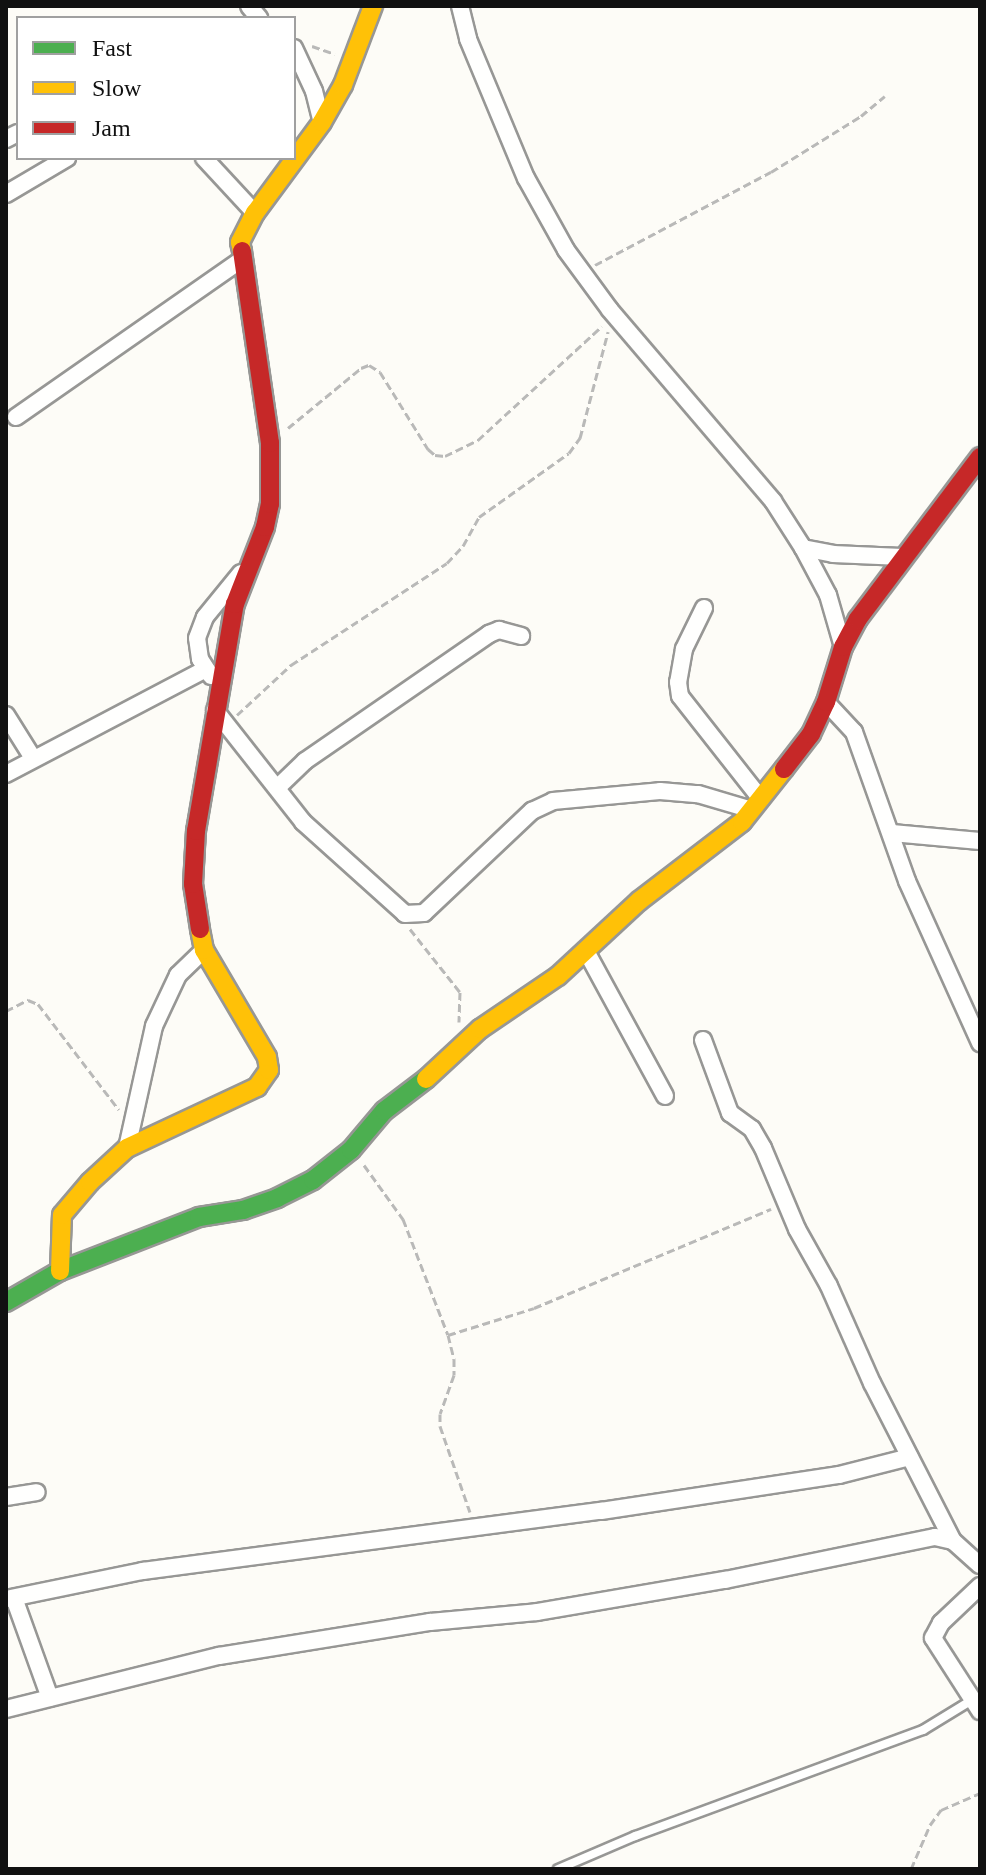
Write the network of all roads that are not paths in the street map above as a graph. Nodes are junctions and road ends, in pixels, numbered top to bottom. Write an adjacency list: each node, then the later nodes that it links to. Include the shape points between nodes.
1 (373, 6): 4 (street, via 354,61)
2 (460, 6): 14 (street, via 506,135 581,272 773,501)
3 (302, 46): 4 (street)
4 (322, 122): 5 (street)
5 (296, 157)
6 (64, 160): 9 (street)
7 (206, 160): 10 (street)
8 (294, 160): 10 (street)
9 (6, 194)
10 (255, 213): 11 (street, via 240,242)
11 (241, 260): 12 (street); 16 (street, via 270,443 270,504)
12 (16, 417)
13 (980, 457): 15 (street)
14 (803, 548): 15 (street); 19 (street, via 828,595)
15 (902, 557): 19 (street)
16 (250, 562): 20 (street, via 205,617 197,638); 21 (street, via 235,604)
17 (704, 608): 28 (street, via 684,649 680,696)
18 (521, 636): 27 (street, via 499,630 481,639 305,761)
19 (843, 647): 22 (street)
20 (206, 669): 21 (street); 25 (street)
21 (220, 690): 24 (street)
22 (826, 702): 28 (street, via 811,734); 29 (street, via 854,732)
23 (6, 715): 25 (street)
24 (222, 717): 27 (street); 31 (street, via 196,831 193,884)
25 (33, 758): 26 (street)
26 (6, 774)
27 (277, 788): 28 (street, via 303,822 405,914 424,913 532,811 553,801 669,791)
28 (756, 805): 32 (street)
29 (892, 833): 30 (street); 33 (street, via 907,881)
30 (979, 838)
31 (204, 950): 36 (street, via 171,985 154,1026); 36 (street, via 267,1057 268,1076 257,1087)
32 (586, 951): 35 (street); 37 (street, via 384,1111 328,1170 287,1194 243,1210 199,1217)
33 (979, 1038)
34 (703, 1040): 39 (street, via 730,1113 758,1138)
35 (665, 1096)
36 (127, 1148): 37 (street, via 62,1215)
37 (60, 1271): 38 (street)
38 (6, 1302)
39 (910, 1457): 42 (street); 45 (street, via 839,1475 143,1571)
40 (37, 1492): 41 (street)
41 (6, 1497)
42 (953, 1541): 43 (street); 46 (street, via 935,1537 537,1612 430,1622 219,1656)
43 (980, 1565)
44 (980, 1586): 47 (street, via 941,1623 933,1638)
45 (10, 1598): 46 (street)
46 (50, 1698): 48 (street)
47 (976, 1706): 49 (lane)
48 (6, 1709)
49 (558, 1869)

